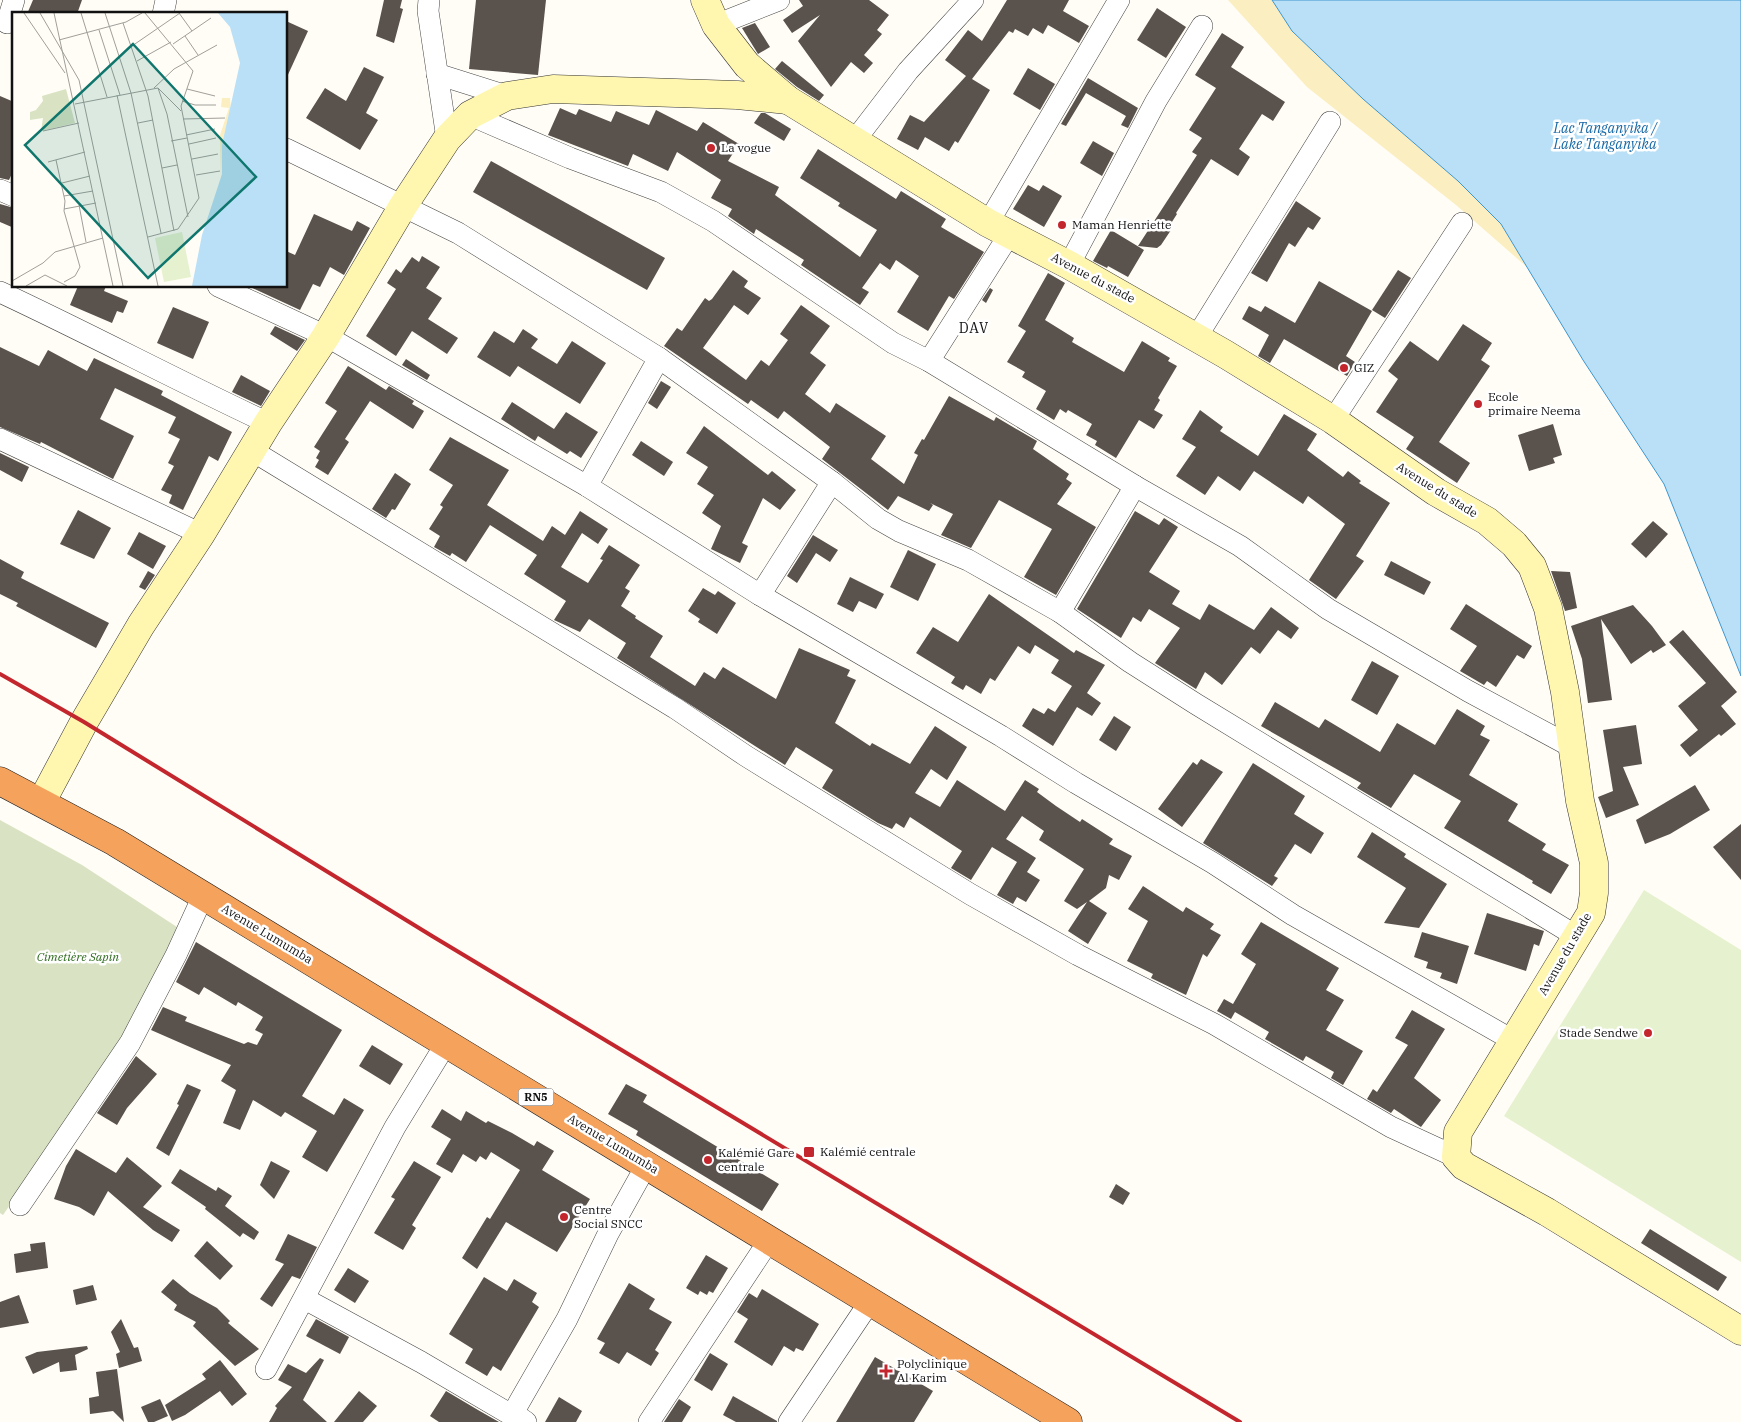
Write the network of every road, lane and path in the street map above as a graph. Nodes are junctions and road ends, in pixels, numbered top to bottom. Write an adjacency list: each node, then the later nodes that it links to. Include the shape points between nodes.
1 (14, 0): 7 (street)
2 (429, 0): 10 (street)
3 (705, 0): 8 (street, Avenue du stade)
4 (778, 0): 8 (street)
5 (973, 0): 16 (street, via 908,71)
6 (1118, 0): 22 (street)
7 (7, 23)
8 (716, 26): 12 (street, Avenue du stade, via 747,65)
9 (1202, 26): 23 (street, via 1156,101)
10 (437, 74): 11 (street); 15 (street)
11 (507, 96): 12 (street, via 553,89 738,95); 13 (street)
12 (788, 100): 16 (street, Avenue du stade)
13 (470, 115): 15 (street); 29 (street, via 661,192 713,221 893,343)
14 (1330, 122): 27 (street)
15 (447, 139): 20 (street)
16 (855, 140): 22 (street, Avenue du stade)
17 (288, 150): 20 (street)
18 (0, 190): 19 (street)
19 (12, 195)
20 (403, 206): 26 (street); 28 (street, via 458,233)
21 (1462, 223): 30 (street)
22 (999, 229): 23 (street, Avenue du stade); 29 (street)
23 (1069, 265): 27 (street, Avenue du stade)
24 (222, 288): 26 (street)
25 (0, 292): 31 (street)
26 (326, 336): 31 (street); 35 (street)
27 (1196, 338): 30 (street, Avenue du stade)
28 (659, 358): 34 (street); 35 (street)
29 (929, 361): 36 (street)
30 (1332, 420): 40 (street, Avenue du stade, via 1436,492 1487,521 1514,544 1532,566 1548,608)
31 (268, 423): 33 (street)
32 (0, 439): 37 (street)
33 (251, 450): 37 (street); 47 (street, via 660,699 970,894 1078,955 1214,1024 1391,1127)
34 (832, 482): 38 (street); 39 (street, via 878,519 899,531 968,560)
35 (587, 486): 38 (street)
36 (1135, 486): 39 (street); 40 (street, via 1240,546 1328,609)
37 (201, 534): 42 (street, via 141,625)
38 (760, 595): 45 (street, via 1213,863 1293,915)
39 (1060, 612): 44 (street, via 1196,704)
40 (1572, 747): 44 (street, Avenue du stade, via 1594,864 1591,913)
41 (0, 781): 42 (highway, Avenue Lumumba / RN5)
42 (42, 801): 43 (highway, Avenue Lumumba / RN5)
43 (203, 896): 46 (highway, Avenue Lumumba / RN5); 49 (street, via 176,956 130,1043)
44 (1576, 936): 45 (street, Avenue du stade)
45 (1514, 1041): 47 (street, Avenue du stade, via 1458,1132)
46 (447, 1042): 48 (highway, Avenue Lumumba / RN5); 51 (street, via 395,1126)
47 (1456, 1157): 53 (street, via 1464,1166 1547,1212)
48 (647, 1164): 50 (highway, Avenue Lumumba / RN5); 55 (street, via 518,1408)
49 (20, 1205)
50 (770, 1240): 52 (highway, Avenue Lumumba / RN5); 56 (street)
51 (305, 1299): 54 (street); 55 (street)
52 (871, 1300): 57 (street); 58 (highway, Avenue Lumumba / RN5)
53 (1741, 1331)
54 (266, 1368)
55 (520, 1417)
56 (649, 1422)
57 (789, 1422)
58 (1068, 1422)

